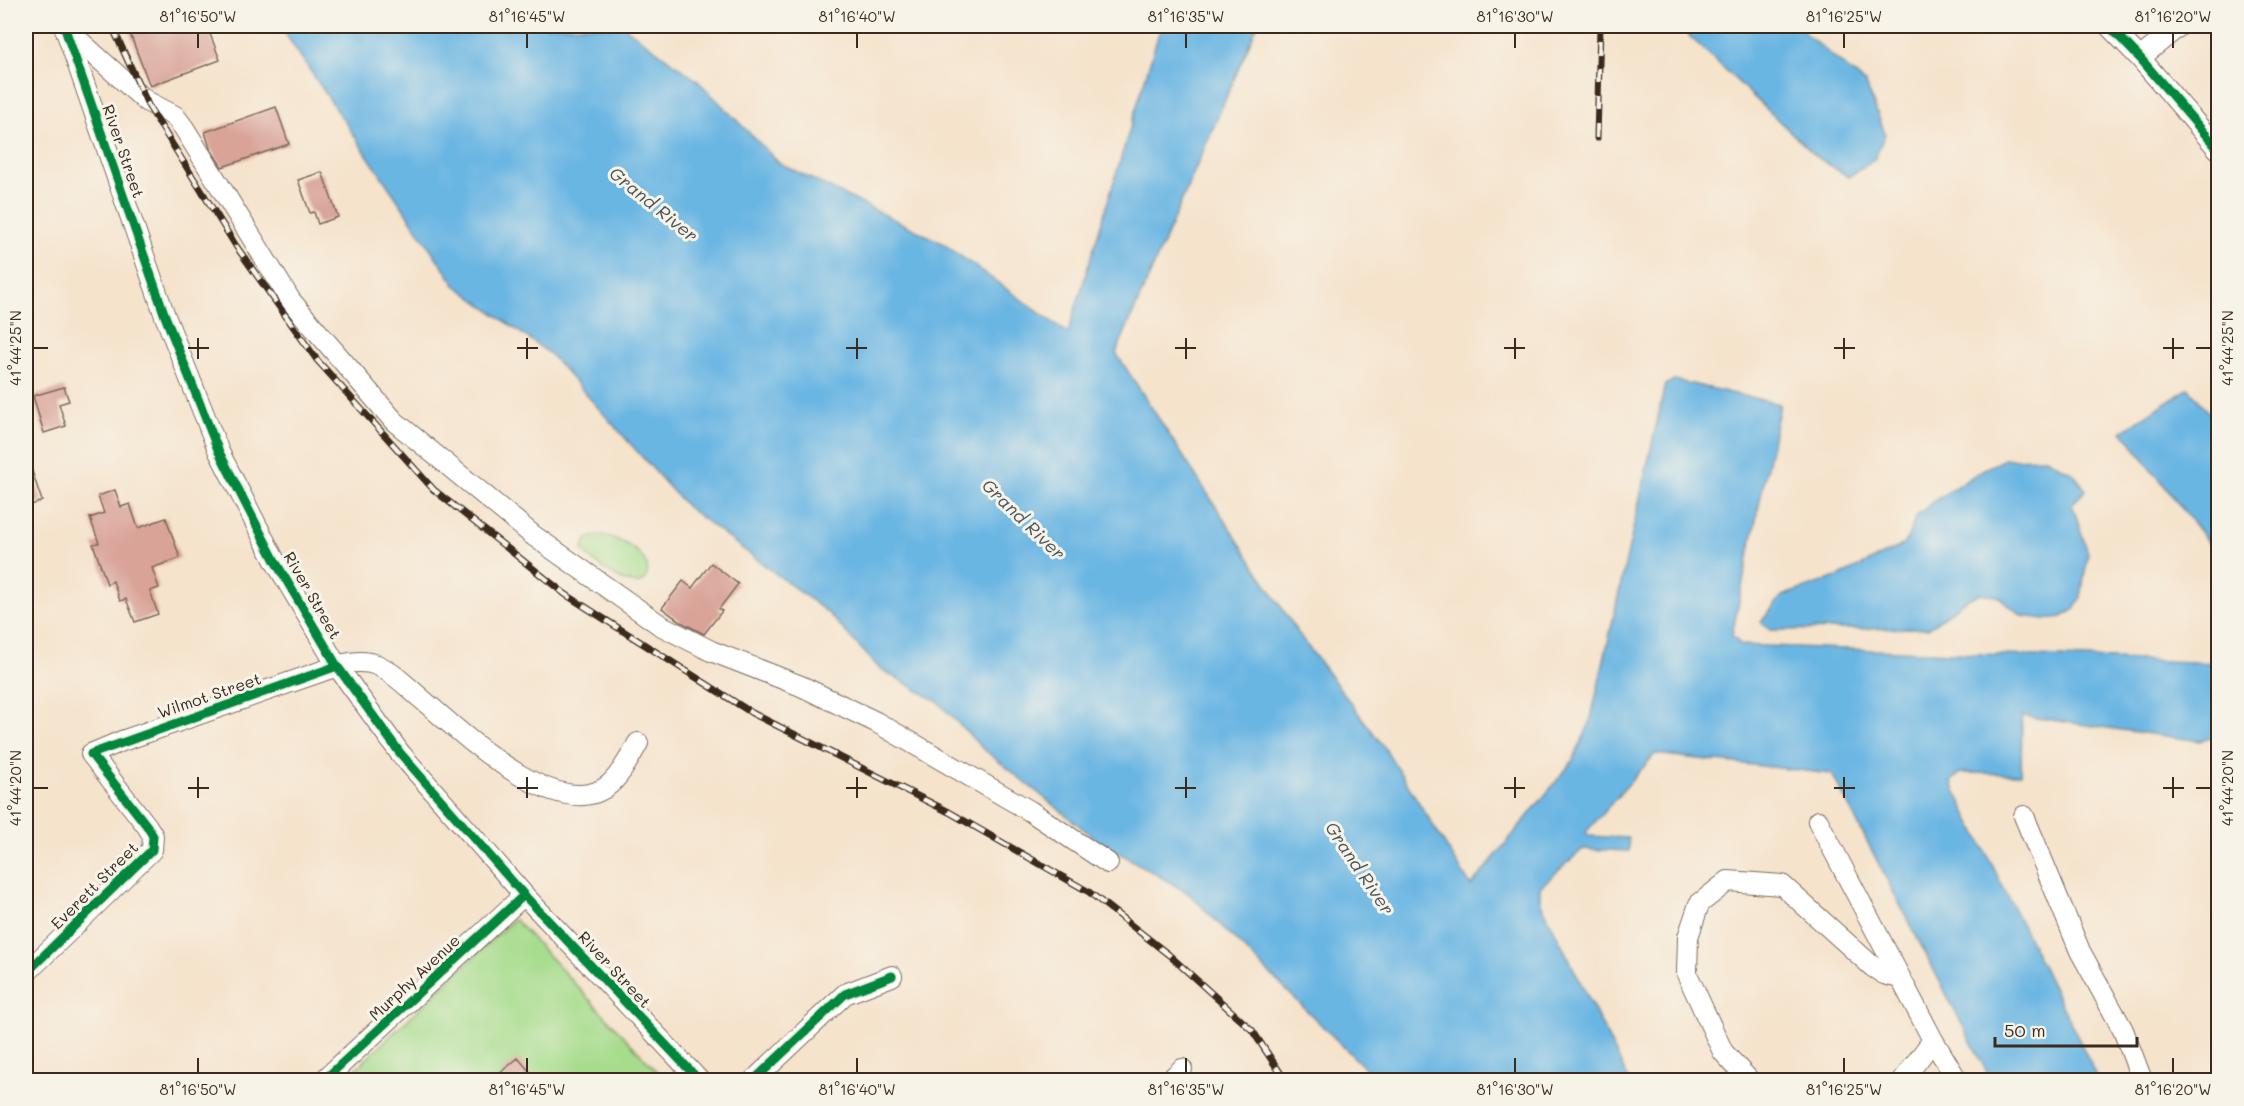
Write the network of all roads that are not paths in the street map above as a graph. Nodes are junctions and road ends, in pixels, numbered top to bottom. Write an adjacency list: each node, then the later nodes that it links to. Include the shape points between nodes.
1 (64, 26): 6 (street, River Street, via 165,316 219,452 275,561); 11 (street, via 146,101 175,116 291,301 394,421 516,521 660,625 876,722 1030,811)
2 (2109, 26): 4 (street)
3 (2179, 26): 4 (street)
4 (2140, 58): 5 (street)
5 (2218, 149)
6 (337, 666): 7 (street, Wilmot Street, via 361,661 391,673 461,733 551,792 586,796 610,785); 8 (street, Wilmot Street); 12 (street, River Street, via 400,753)
7 (638, 742)
8 (91, 754): 13 (street, Everett Street, via 147,826 153,836 152,850)
9 (2024, 816): 23 (street, via 2080,951 2123,1030)
10 (1818, 821): 15 (street)
11 (1108, 862)
12 (524, 895): 17 (street, Murphy Avenue); 18 (street, River Street)
13 (26, 973)
14 (892, 976): 19 (street, via 845,994)
15 (1900, 978): 16 (street); 20 (street, via 1873,967 1782,885 1728,881 1699,904 1688,937 1687,974 1723,1052)
16 (1933, 1040): 21 (street); 22 (street)
17 (324, 1080)
18 (699, 1080)
19 (754, 1080)
20 (1749, 1080)
21 (1904, 1080)
22 (1957, 1080)
23 (2142, 1080)

